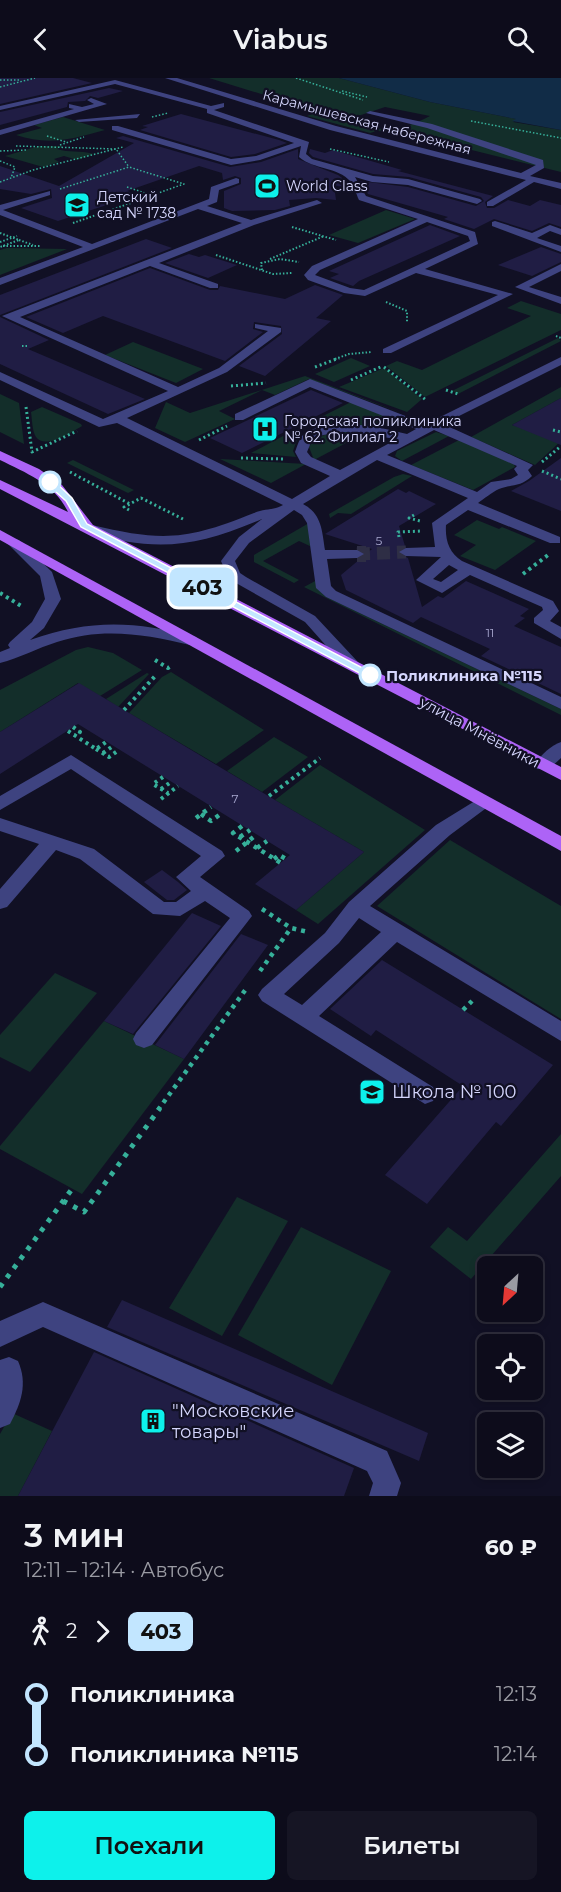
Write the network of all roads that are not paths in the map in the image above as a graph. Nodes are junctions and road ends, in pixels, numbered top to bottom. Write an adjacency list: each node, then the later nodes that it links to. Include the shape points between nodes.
1 (169, 78): 6 (street, Карамышевская набережная)
2 (46, 88): 4 (street)
3 (42, 97): 8 (street); 9 (street, via 120,82); 10 (street)
4 (0, 100)
5 (91, 100): 7 (street)
6 (237, 100): 9 (street); 19 (street, Карамышевская набережная)
7 (104, 104): 10 (street); 12 (street, via 138,115)
8 (0, 108)
9 (211, 108): 15 (street, via 210,111)
10 (82, 110): 14 (street)
11 (370, 113): 19 (street, via 429,126 540,162 541,166)
12 (79, 120)
13 (115, 128): 16 (street)
14 (0, 133)
15 (302, 142): 16 (street, via 242,162); 18 (street, via 306,144 301,153 305,159)
16 (202, 153): 17 (street)
17 (182, 160)
18 (345, 171): 24 (street, via 372,179 408,182); 29 (street, via 357,184 362,198 423,216)
19 (521, 177): 20 (street, Карамышевская набережная)
20 (533, 179): 22 (street, Карамышевская набережная); 26 (street)
21 (236, 181): 27 (street, via 214,189 214,200)
22 (561, 186)
23 (48, 193): 28 (street)
24 (477, 201)
25 (317, 203): 30 (street)
26 (490, 204)
27 (198, 206): 30 (street); 34 (street)
28 (0, 210): 34 (street)
29 (425, 220): 38 (street, via 472,234 476,242); 38 (street, via 316,268 309,275 348,291 365,293)
30 (251, 223): 36 (street)
31 (495, 224): 33 (street)
32 (561, 232): 33 (street, via 550,228)
33 (533, 236): 35 (street, via 528,238)
34 (92, 247): 39 (street)
35 (561, 249)
36 (151, 263): 40 (street); 44 (street)
37 (561, 267): 42 (street, via 520,287)
38 (416, 270): 41 (street)
39 (0, 282)
40 (214, 286)
41 (508, 294): 43 (street); 48 (street)
42 (561, 301)
43 (561, 312)
44 (26, 313): 45 (street); 47 (street)
45 (5, 315): 51 (street)
46 (259, 326): 51 (street, via 277,330 223,370)
47 (70, 331)
48 (387, 351)
49 (561, 360): 54 (street)
50 (0, 376): 52 (street, via 103,424)
51 (178, 391): 52 (street)
52 (117, 418): 61 (street)
53 (234, 421): 54 (street, via 310,383)
54 (431, 427): 55 (street); 60 (street, via 526,465 520,469 525,476 514,483 496,485)
55 (410, 438): 57 (street); 58 (street, via 369,429 335,428 304,441 301,452 306,460)
56 (0, 455): 62 (main road, улица Мнёвники, via 62,492)
57 (377, 455): 58 (street); 60 (street)
58 (341, 476): 61 (street)
59 (0, 484): 62 (main road)
60 (472, 500): 64 (street); 68 (street, via 440,523)
61 (293, 503): 62 (street, via 200,537 130,538); 67 (street, via 313,520); 73 (street, via 236,544 228,561 230,568 241,580 310,619)
62 (86, 527): 73 (main road, улица Мнёвники)
63 (2, 535): 71 (main road); 72 (street, via 39,564 47,575 52,599 38,625)
64 (555, 540)
65 (406, 552): 68 (street)
66 (357, 554): 67 (street)
67 (319, 555): 74 (street, via 324,588 331,594)
68 (446, 555): 69 (street); 69 (street, via 423,580 442,588)
69 (469, 569): 70 (street, via 548,604 551,611 542,623)
70 (561, 634)
71 (190, 640): 72 (street, via 139,628 104,626 58,634); 78 (main road)
72 (0, 657)
73 (351, 664): 76 (main road, улица Мнёвники)
74 (561, 704)
75 (561, 748): 76 (street)
76 (543, 765): 77 (main road, улица Мнёвники)
77 (561, 774)
78 (483, 802): 82 (main road); 83 (main road); 86 (street, via 443,830)
79 (0, 804): 84 (street, via 71,761 215,856 186,877)
80 (0, 824): 81 (street)
81 (52, 842): 84 (street, via 87,854 160,909 180,909); 85 (street)
82 (561, 844)
83 (561, 853)
84 (205, 891): 90 (street, via 242,916)
85 (0, 902)
86 (356, 907): 87 (street); 88 (street, via 332,938 270,995)
87 (394, 932): 88 (street); 89 (street)
88 (304, 1017): 91 (street)
89 (561, 1032)
90 (144, 1040)
91 (425, 1094)
92 (0, 1334): 95 (street, via 43,1314 102,1338 377,1461 387,1483)
93 (9, 1370): 94 (street, via 9,1397)
94 (0, 1414)
95 (383, 1496)

